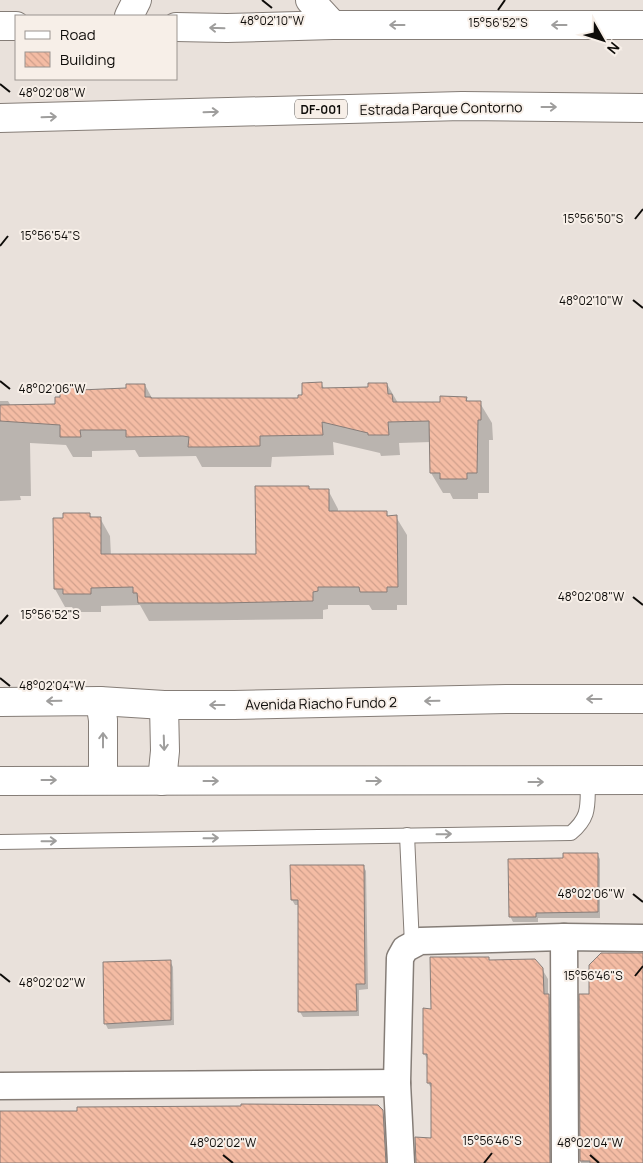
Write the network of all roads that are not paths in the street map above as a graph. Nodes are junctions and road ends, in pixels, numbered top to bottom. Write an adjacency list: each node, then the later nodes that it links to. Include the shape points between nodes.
1 (137, 0): 3 (main road)
2 (310, 0): 4 (main road)
3 (130, 15)
4 (333, 25): 5 (main road, one-way to 4); 8 (main road, one-way to 8)
5 (643, 25)
6 (0, 26): 7 (main road)
7 (15, 26)
8 (178, 27)
9 (643, 108): 10 (main road, Estrada Parque Contorno / DF-001, one-way to 9, via 452,107)
10 (0, 118)
11 (643, 700): 14 (main road, Avenida Riacho Fundo 2, one-way to 14)
12 (100, 701): 13 (main road, Avenida Riacho Fundo 2, one-way to 13); 14 (main road, Avenida Riacho Fundo 2); 15 (main road, one-way to 12)
13 (0, 702)
14 (164, 705): 18 (main road, one-way to 18)
15 (103, 780): 17 (main road, one-way to 15); 18 (main road)
16 (643, 780): 19 (main road)
17 (0, 781)
18 (162, 781): 19 (main road, one-way to 19)
19 (588, 782): 20 (lane, one-way to 19, via 571,832 582,823 587,810)
20 (407, 835): 21 (lane, one-way to 20); 24 (lane)
21 (0, 842)
22 (564, 937): 23 (street); 24 (street, via 420,941); 28 (street)
23 (643, 938)
24 (412, 945): 25 (street, via 400,958)
25 (397, 1083): 26 (street); 27 (street)
26 (0, 1086)
27 (401, 1163)
28 (565, 1163)

